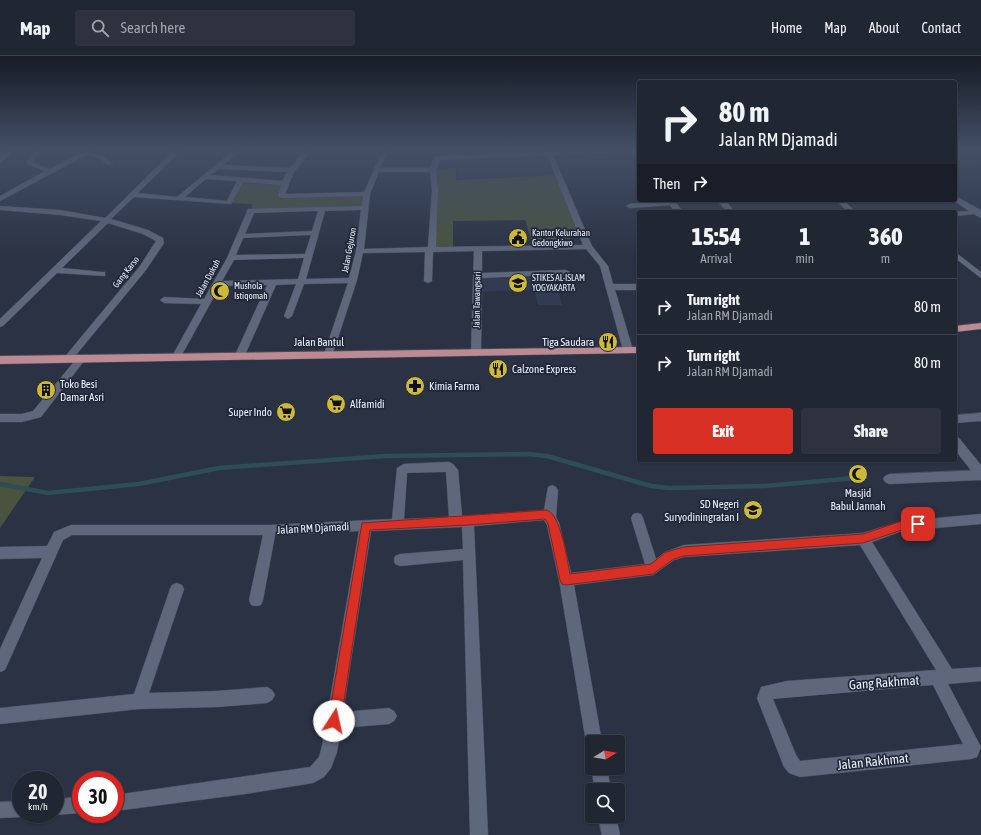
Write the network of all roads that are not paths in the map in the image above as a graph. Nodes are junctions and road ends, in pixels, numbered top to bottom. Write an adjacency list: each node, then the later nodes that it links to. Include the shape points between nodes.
1 (22, 186): 12 (street)
2 (141, 186): 10 (street)
3 (193, 186): 11 (street)
4 (237, 186): 11 (street, via 229,203)
5 (284, 186): 9 (street, via 280,196 282,197)
6 (370, 186): 9 (street, Jalan Gejuron)
7 (435, 186): 30 (street)
8 (562, 186): 28 (street)
9 (367, 194): 19 (street, Jalan Gejuron)
10 (132, 195): 11 (street); 25 (street)
11 (180, 198)
12 (0, 199)
13 (957, 199): 23 (street)
14 (671, 202): 17 (street)
15 (723, 202): 21 (street)
16 (841, 202): 22 (street)
17 (630, 206)
18 (0, 208): 25 (street, via 48,211)
19 (366, 208): 20 (street); 31 (street, Jalan Gejuron)
20 (322, 210): 26 (street); 27 (street, Jalan Dukuh, via 256,210 250,212)
21 (729, 210)
22 (850, 210)
23 (979, 213): 24 (street)
24 (957, 214)
25 (106, 221): 35 (street); 58 (street, Gang Karso, via 137,229 160,238 161,242 139,273)
26 (316, 233): 27 (street); 32 (street)
27 (240, 236): 34 (street, Jalan Dukuh)
28 (588, 247): 29 (street); 46 (street, via 603,264)
29 (478, 248): 30 (street); 38 (street, Jalan Tawangsari)
30 (430, 249): 31 (street); 41 (street)
31 (360, 251): 40 (street, Jalan Gejuron)
32 (309, 256): 34 (street); 43 (street)
33 (957, 256): 39 (street)
34 (231, 258): 44 (street, Jalan Dukuh)
35 (56, 270): 37 (street); 50 (street)
36 (566, 272): 38 (street)
37 (102, 274)
38 (478, 276): 54 (street, Jalan Tawangsari)
39 (981, 276)
40 (353, 280): 43 (street); 55 (street, Jalan Gejuron)
41 (428, 280)
42 (273, 282): 43 (street); 44 (street); 56 (street)
43 (301, 282): 49 (street)
44 (216, 284): 48 (street, Jalan Dukuh)
45 (637, 287): 46 (street)
46 (610, 288): 53 (street)
47 (164, 300): 48 (street)
48 (206, 302): 57 (street, Jalan Dukuh)
49 (288, 316)
50 (0, 324)
51 (981, 326): 52 (main road)
52 (957, 329)
53 (634, 350): 54 (main road, Jalan Bantul)
54 (476, 353): 55 (main road, Jalan Bantul)
55 (329, 354): 56 (main road, Jalan Bantul)
56 (240, 355): 57 (main road, Jalan Bantul)
57 (176, 358): 59 (main road, Jalan Bantul)
58 (68, 359): 59 (main road, Jalan Bantul); 60 (main road, Jalan Bantul)
59 (81, 359): 61 (street, via 37,414 22,418)
60 (0, 360)
61 (0, 418)
62 (981, 418): 63 (street)
63 (957, 419)
64 (957, 444): 65 (street)
65 (981, 475): 66 (street)
66 (889, 479)
67 (552, 490): 68 (street)
68 (550, 516): 71 (street, Jalan RM Djamadi, via 540,514); 81 (street)
69 (637, 518): 80 (street)
70 (981, 519): 75 (street, via 902,526)
71 (462, 521): 72 (street, Jalan RM Djamadi); 72 (street, via 452,470 449,467 401,471); 78 (street)
72 (398, 523): 73 (street, Jalan RM Djamadi)
73 (366, 526): 74 (street, Jalan RM Djamadi); 92 (street)
74 (270, 530): 76 (street, Jalan RM Djamadi, via 71,530 58,536); 83 (street)
75 (863, 538): 80 (street, via 684,551 670,556); 86 (street)
76 (51, 552): 77 (street); 84 (street, Jalan RM Djamadi)
77 (0, 553)
78 (469, 554): 79 (street); 98 (street)
79 (400, 560)
80 (653, 569): 81 (street)
81 (566, 580): 93 (street)
82 (177, 589): 89 (street)
83 (256, 600)
84 (0, 665)
85 (981, 674): 86 (street, Gang Rakhmat)
86 (943, 677): 87 (street, Gang Rakhmat); 87 (street, Jalan Rakhmat, via 972,747 971,751 800,768 794,767 790,761 765,698 766,692)
87 (787, 689)
88 (267, 695): 89 (street)
89 (139, 701): 90 (street)
90 (0, 716)
91 (389, 716): 92 (street)
92 (334, 721): 94 (street, via 326,761 320,771 313,775)
93 (593, 735)
94 (124, 802)
95 (12, 809): 96 (street)
96 (0, 810)
97 (608, 823): 99 (street)
98 (479, 835)
99 (611, 835)

